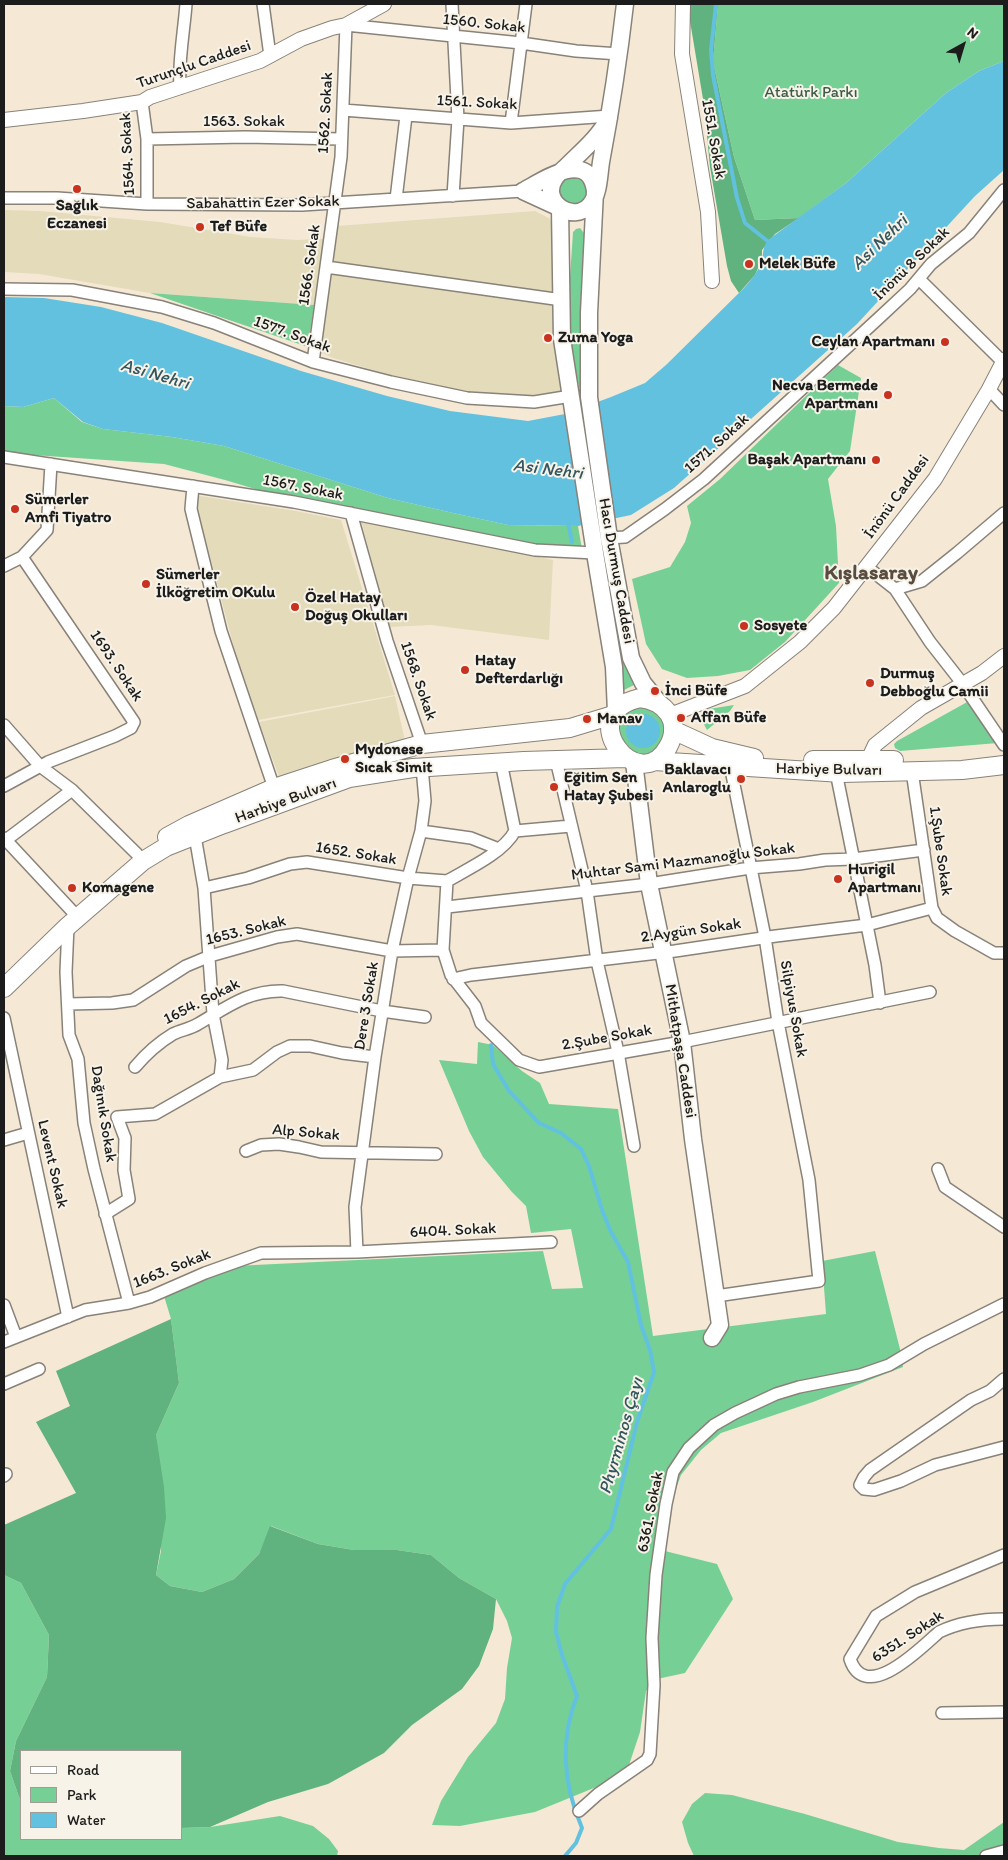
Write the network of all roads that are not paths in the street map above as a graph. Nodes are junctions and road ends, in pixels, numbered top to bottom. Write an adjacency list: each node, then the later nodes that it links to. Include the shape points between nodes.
1 (186, 4): 13 (street)
2 (263, 4): 12 (street)
3 (384, 4): 8 (street, Turunçlu Caddesi)
4 (452, 4): 9 (street)
5 (526, 4): 10 (street)
6 (625, 4): 11 (main road, Hacı Durmuş Caddesi)
7 (684, 4): 35 (street, 1551. Sokak, via 682,54 708,212)
8 (346, 25): 9 (street, 1560. Sokak); 12 (street, Turunçlu Caddesi, via 301,40); 15 (street, 1562. Sokak)
9 (454, 38): 10 (street, 1560. Sokak); 18 (street)
10 (521, 44): 11 (street, 1560. Sokak); 20 (street)
11 (619, 54): 17 (main road, Hacı Durmuş Caddesi)
12 (270, 56): 13 (street, Turunçlu Caddesi)
13 (180, 88): 14 (street, Turunçlu Caddesi)
14 (142, 102): 19 (street, Turunçlu Caddesi); 21 (street, 1564. Sokak)
15 (343, 110): 16 (street, 1561. Sokak); 22 (street, 1562. Sokak)
16 (406, 116): 18 (street, 1561. Sokak); 29 (street)
17 (610, 117): 20 (street, 1561. Sokak); 23 (main road, Hacı Durmuş Caddesi, via 603,131); 26 (main road, Hacı Durmuş Caddesi)
18 (458, 119): 20 (street, 1561. Sokak); 27 (street)
19 (4, 120)
20 (512, 123)
21 (147, 139): 22 (street, 1563. Sokak); 31 (street, 1564. Sokak)
22 (340, 139): 30 (street, 1562. Sokak)
23 (561, 172): 25 (main road, Sabahattin Ezer Sokak); 26 (main road, via 572,168 586,172); 32 (main road, Hacı Durmuş Caddesi, via 554,178 551,190 554,202)
24 (1004, 190): 34 (street, İnönü 8 Sokak, via 969,233)
25 (523, 191): 27 (street, Sabahattin Ezer Sokak); 32 (main road, Sabahattin Ezer Sokak)
26 (596, 191): 32 (main road, Hacı Durmuş Caddesi, via 585,210 571,213); 49 (main road, Hacı Durmuş Caddesi, via 589,313 589,397)
27 (452, 196): 29 (street, Sabahattin Ezer Sokak)
28 (4, 198): 31 (street, Sabahattin Ezer Sokak)
29 (396, 199): 30 (street, Sabahattin Ezer Sokak)
30 (335, 203): 31 (street, Sabahattin Ezer Sokak); 33 (street, 1566. Sokak)
31 (147, 204)
32 (560, 208): 37 (main road, Hacı Durmuş Caddesi)
33 (326, 267): 37 (street); 40 (street, 1566. Sokak)
34 (918, 279): 38 (street, İnönü 8 Sokak); 39 (street)
35 (712, 281)
36 (4, 289): 40 (street, 1577. Sokak, via 72,290 162,307 214,323)
37 (562, 300): 42 (main road, Hacı Durmuş Caddesi, via 562,339)
38 (837, 357): 49 (street, 1571. Sokak, via 704,479 625,537)
39 (1003, 361): 41 (street, İnönü Caddesi)
40 (313, 362): 42 (street, 1577. Sokak, via 467,398 534,402)
41 (989, 390): 43 (street); 53 (street, İnönü Caddesi, via 935,479)
42 (571, 396): 50 (main road, Hacı Durmuş Caddesi)
43 (1004, 405)
44 (4, 457): 45 (street, 1567. Sokak)
45 (51, 464): 46 (street, 1567. Sokak); 51 (street, via 46,530)
46 (193, 486): 48 (street, 1567. Sokak); 75 (street, via 192,509 222,631)
47 (1004, 513): 54 (street, via 922,581)
48 (351, 514): 50 (street, 1567. Sokak, via 536,550); 60 (street, 1568. Sokak, via 387,641)
49 (609, 538): 58 (main road, Hacı Durmuş Caddesi, via 632,658 643,683)
50 (594, 549): 57 (main road, Hacı Durmuş Caddesi, via 614,666)
51 (22, 557): 52 (street); 68 (street, 1693. Sokak, via 134,722 132,728 115,736)
52 (4, 566)
53 (867, 567): 54 (street); 58 (street, İnönü Caddesi, via 834,608 800,642 745,686)
54 (895, 589): 56 (street)
55 (1004, 656): 56 (street)
56 (962, 684): 61 (street); 69 (street, via 921,708 875,745)
57 (614, 713): 58 (main road, Harbiye Bulvarı, via 629,700 640,698 650,699); 60 (main road, Harbiye Bulvarı, via 570,728); 64 (main road, via 610,724 612,742)
58 (667, 716): 65 (main road, via 672,739 668,748); 69 (main road, Harbiye Bulvarı, via 712,748 760,760)
59 (4, 725): 68 (street)
60 (422, 744): 75 (main road, Harbiye Bulvarı)
61 (1004, 746)
62 (1004, 753): 69 (main road, Harbiye Bulvarı, via 958,760)
63 (556, 760): 64 (main road, Harbiye Bulvarı); 66 (main road, Harbiye Bulvarı); 77 (street)
64 (629, 760): 65 (main road, Harbiye Bulvarı, via 644,764); 89 (main road, Mithatpaşa Caddesi)
65 (654, 761): 67 (main road, Harbiye Bulvarı)
66 (501, 762): 71 (main road, Harbiye Bulvarı); 79 (street)
67 (730, 765): 73 (main road, Harbiye Bulvarı); 86 (street, Silpiyus Sokak)
68 (40, 766): 74 (street, 1693. Sokak); 76 (street)
69 (868, 766): 72 (main road, Harbiye Bulvarı); 73 (main road, Harbiye Bulvarı)
70 (1004, 766): 72 (main road, Harbiye Bulvarı)
71 (422, 767): 78 (street, Dere 3 Sokak, via 425,801); 80 (main road, Harbiye Bulvarı, via 349,778)
72 (912, 771): 83 (street, 1.Şube Sokak)
73 (836, 772): 85 (street)
74 (4, 786)
75 (274, 788): 84 (main road, Harbiye Bulvarı, via 189,825)
76 (72, 790): 81 (street); 84 (street)
77 (571, 826): 79 (street); 91 (street)
78 (421, 831): 82 (street, via 471,838); 87 (street, Dere 3 Sokak)
79 (515, 831): 82 (street)
80 (195, 836): 90 (street); 94 (main road, Harbiye Bulvarı, via 166,847 143,861)
81 (5, 839): 94 (street)
82 (499, 849): 88 (street)
83 (924, 850): 85 (street, Muhtar Sami Mazmanoğlu Sokak); 93 (street, 1.Şube Sokak)
84 (137, 854): 94 (main road, Harbiye Bulvarı)
85 (853, 859): 86 (street, Muhtar Sami Mazmanoğlu Sokak); 95 (street)
86 (750, 868): 89 (street, Muhtar Sami Mazmanoğlu Sokak); 96 (street, Silpiyus Sokak)
87 (408, 878): 88 (street, 1652. Sokak); 90 (street, 1652. Sokak, via 307,862); 98 (street, Dere 3 Sokak)
88 (447, 881): 92 (street)
89 (649, 884): 91 (street, Muhtar Sami Mazmanoğlu Sokak); 99 (main road, Mithatpaşa Caddesi)
90 (204, 888): 101 (street)
91 (587, 892): 92 (street, Muhtar Sami Mazmanoğlu Sokak); 102 (street)
92 (447, 907): 97 (street)
93 (932, 908): 95 (street, 2.Aygün Sokak); 100 (street, 1.Şube Sokak, via 937,918 955,931 994,953)
94 (70, 919): 103 (main road, Harbiye Bulvarı); 105 (main road, Harbiye Bulvarı); 108 (street, Dağınık Sokak, via 66,972)
95 (867, 925): 96 (street, 2.Aygün Sokak); 107 (street)
96 (765, 937): 99 (street, 2.Aygün Sokak); 113 (street, Silpiyus Sokak)
97 (444, 950): 98 (street, 1653. Sokak); 104 (street)
98 (392, 951): 101 (street, 1653. Sokak, via 297,934); 109 (street, Dere 3 Sokak)
99 (662, 952): 102 (street, 2.Aygün Sokak); 114 (main road, Mithatpaşa Caddesi)
100 (1004, 953)
101 (210, 956): 108 (street, 1653. Sokak, via 186,966 133,1000); 110 (street)
102 (597, 961): 104 (street, 2.Aygün Sokak); 115 (street)
103 (4, 975)
104 (453, 979): 115 (street, 2.Şube Sokak, via 475,1006 481,1023 520,1060 539,1067)
105 (4, 988)
106 (930, 992): 107 (street, 2.Şube Sokak)
107 (880, 1003): 113 (street, 2.Şube Sokak)
108 (68, 1004): 126 (street, Dağınık Sokak, via 68,1035 78,1059 84,1123)
109 (382, 1011): 110 (street, 1654. Sokak, via 270,991 253,994); 111 (street, 1654. Sokak); 116 (street, Dere 3 Sokak)
110 (213, 1014): 117 (street, 1654. Sokak, via 161,1042); 118 (street, via 222,1060)
111 (425, 1017)
112 (4, 1018): 119 (street, Levent Sokak)
113 (778, 1022): 114 (street, 2.Şube Sokak); 130 (street, Silpiyus Sokak, via 809,1180 820,1281)
114 (682, 1042): 115 (street, 2.Şube Sokak); 130 (main road, Mithatpaşa Caddesi)
115 (618, 1052): 121 (street)
116 (375, 1057): 118 (street, via 310,1046 290,1046 252,1070); 123 (street, Dere 3 Sokak)
117 (135, 1067)
118 (220, 1077): 126 (street, via 155,1114 117,1117 125,1138 124,1170 129,1199)
119 (28, 1133): 120 (street); 134 (street, Levent Sokak)
120 (4, 1140)
121 (634, 1146)
122 (246, 1151): 123 (street, Alp Sokak, via 261,1145 279,1144 321,1152)
123 (364, 1154): 124 (street, Alp Sokak); 129 (street, Dere 3 Sokak, via 355,1207)
124 (436, 1154)
125 (938, 1169): 127 (street, via 945,1187)
126 (106, 1214): 131 (street, Dağınık Sokak)
127 (1004, 1227)
128 (551, 1242): 129 (street, 6404. Sokak)
129 (357, 1252): 131 (street, 1663. Sokak, via 261,1254)
130 (716, 1296): 136 (main road, Mithatpaşa Caddesi, via 720,1325)
131 (130, 1303): 134 (street, 1663. Sokak, via 85,1310)
132 (1004, 1304): 146 (street, 6361. Sokak, via 889,1365 860,1376 776,1394 735,1413 688,1448 673,1472 656,1575 650,1754 643,1763)
133 (4, 1305): 135 (street)
134 (68, 1317): 135 (street, 1663. Sokak)
135 (16, 1337): 137 (street, 1663. Sokak)
136 (712, 1338)
137 (4, 1342)
138 (39, 1369): 140 (street)
139 (1004, 1378): 141 (street, via 990,1391 971,1400 870,1470 860,1485 874,1490 935,1465)
140 (4, 1384)
141 (1004, 1447)
142 (1004, 1555): 143 (street, 6351. Sokak, via 915,1592 876,1616 850,1659 860,1675 876,1677 895,1668 939,1632 963,1622)
143 (1004, 1619)
144 (1004, 1712): 145 (street)
145 (942, 1713)
146 (579, 1811)
147 (1004, 1851): 148 (street)
148 (986, 1856)

